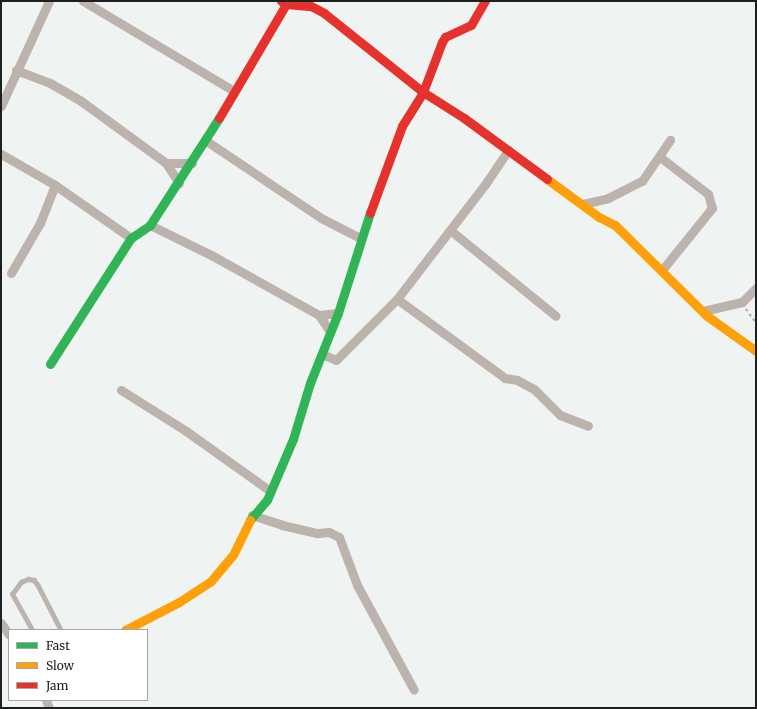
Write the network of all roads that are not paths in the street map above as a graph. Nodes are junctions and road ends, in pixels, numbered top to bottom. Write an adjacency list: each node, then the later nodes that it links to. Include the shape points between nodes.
1 (49, 1): 5 (street)
2 (83, 1): 6 (street)
3 (485, 1): 7 (street, via 471,25 445,37)
4 (285, 2): 6 (street); 7 (street, via 311,6 324,13)
5 (16, 70): 8 (street); 14 (street, via 50,83 81,101)
6 (234, 91): 9 (street)
7 (423, 92): 11 (street); 22 (street, via 402,126)
8 (1, 106)
9 (205, 140): 15 (street); 22 (street, via 321,218)
10 (670, 140): 13 (street)
11 (508, 150): 18 (street); 20 (street)
12 (1, 154): 17 (street)
13 (660, 157): 18 (street, via 642,181 608,198); 23 (street, via 708,194 712,208)
14 (166, 163): 15 (street); 16 (street)
15 (192, 163): 16 (street)
16 (179, 183): 19 (street)
17 (55, 186): 21 (street); 24 (street, via 40,223)
18 (583, 204): 23 (street, via 599,217 615,225)
19 (150, 225): 21 (street); 29 (street)
20 (450, 230): 26 (street); 30 (street)
21 (131, 238): 34 (street)
22 (360, 238): 28 (street)
23 (662, 270): 27 (street)
24 (11, 273)
25 (756, 288): 27 (street, via 742,302)
26 (397, 299): 33 (street, via 336,360); 36 (street, via 505,378 517,380 534,389 560,415)
27 (703, 311): 32 (street)
28 (338, 313): 29 (street); 31 (street)
29 (319, 315): 31 (street)
30 (556, 316)
31 (330, 332): 33 (street)
32 (756, 351)
33 (322, 354): 37 (street, via 293,439)
34 (50, 364)
35 (121, 390): 37 (street, via 186,431)
36 (588, 426)
37 (270, 492): 38 (street, via 260,510)
38 (252, 515): 42 (street, via 233,555 211,581 179,602); 44 (street, via 282,525 318,533 329,532 340,537 356,585)
39 (1, 623): 43 (street)
40 (31, 629): 41 (lane, via 12,594 21,582 28,580 34,580 38,585)
41 (60, 629)
42 (127, 629)
43 (8, 634)
44 (414, 690)

